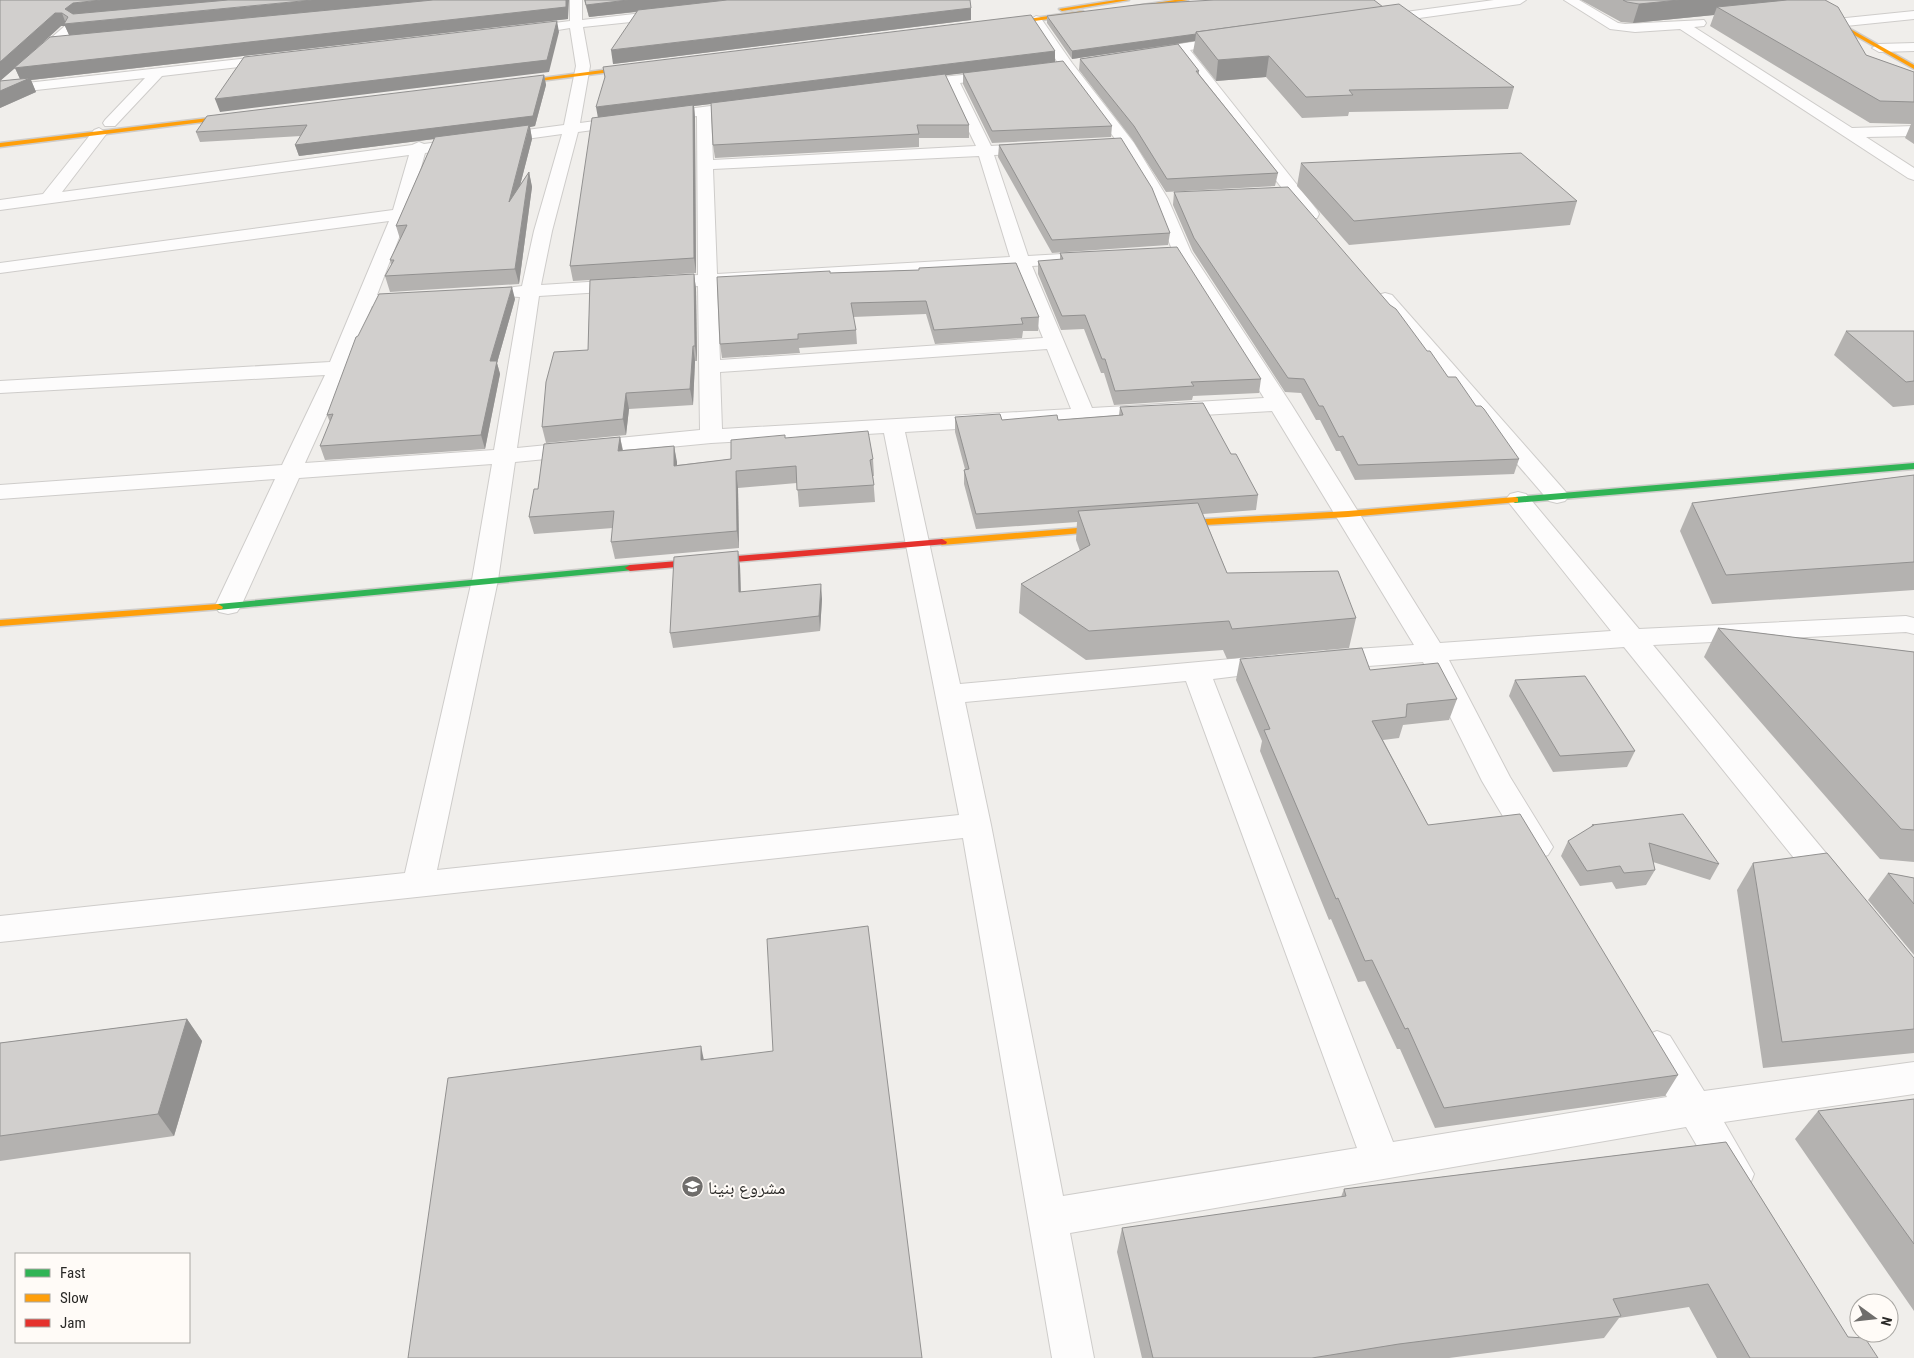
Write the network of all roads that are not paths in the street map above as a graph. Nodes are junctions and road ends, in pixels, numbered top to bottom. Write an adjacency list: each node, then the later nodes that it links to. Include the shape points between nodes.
1 (108, 0): 15 (street)
2 (576, 0): 20 (street)
3 (1127, 0): 12 (street)
4 (1186, 0): 12 (street)
5 (1416, 0): 11 (street)
6 (1520, 0): 11 (street)
7 (1570, 0): 21 (street, via 1614,26 1633,29)
8 (1797, 5): 9 (street)
9 (1817, 6): 19 (street)
10 (681, 12): 20 (street)
11 (1431, 12): 17 (street)
12 (1031, 13): 16 (street); 33 (street)
13 (1914, 15): 19 (street)
14 (108, 18): 15 (street)
15 (78, 21): 25 (street)
16 (988, 22)
17 (1364, 22)
18 (1710, 22): 21 (street)
19 (1836, 23): 28 (street)
20 (576, 24): 22 (street); 36 (street)
21 (1682, 25): 48 (street)
22 (547, 27)
23 (1248, 38): 27 (street)
24 (72, 42): 25 (street)
25 (52, 44): 37 (street, via 0,90)
26 (1914, 47): 28 (street)
27 (1181, 48): 29 (street); 58 (street)
28 (1879, 48): 35 (street)
29 (1134, 55)
30 (286, 58): 37 (street)
31 (652, 62): 36 (street)
32 (1086, 63): 33 (street)
33 (1067, 66): 34 (street); 50 (street)
34 (1048, 68)
35 (1914, 68)
36 (582, 70): 40 (street); 46 (street)
37 (158, 72): 45 (street)
38 (1009, 72): 39 (street)
39 (951, 79): 41 (street); 55 (street)
40 (493, 81)
41 (892, 86)
42 (763, 103): 44 (street)
43 (252, 110): 45 (street)
44 (704, 111): 46 (street); 56 (street)
45 (104, 128): 49 (street); 52 (street); 60 (street)
46 (571, 129): 54 (street); 73 (street)
47 (1914, 132): 48 (street)
48 (1850, 133): 57 (street)
49 (0, 137)
50 (1126, 143): 51 (street); 62 (street)
51 (1107, 144)
52 (0, 145)
53 (1051, 147): 55 (street)
54 (419, 148): 60 (street); 64 (street)
55 (985, 150): 56 (street); 69 (street)
56 (705, 165): 71 (street)
57 (1914, 175)
58 (1291, 192): 59 (street); 65 (street)
59 (1273, 193)
60 (49, 198): 63 (street)
61 (1179, 198): 62 (street)
62 (1160, 199): 66 (street)
63 (0, 204)
64 (400, 214): 70 (street); 76 (street)
65 (1324, 229)
66 (1182, 252): 67 (street); 81 (street)
67 (1163, 254)
68 (1116, 256): 69 (street)
69 (1021, 262): 71 (street); 77 (street)
70 (0, 268)
71 (708, 280): 73 (street); 78 (street)
72 (1376, 288): 89 (street)
73 (530, 291): 74 (street); 85 (street)
74 (491, 293)
75 (433, 296): 76 (street)
76 (364, 300): 79 (street)
77 (1054, 343): 78 (street); 82 (street)
78 (710, 366): 84 (street)
79 (338, 368): 80 (street); 87 (street)
80 (0, 387)
81 (1280, 404): 82 (street); 91 (street)
82 (1084, 414): 83 (street)
83 (893, 425): 84 (street); 94 (street)
84 (711, 436): 85 (street)
85 (505, 456): 87 (street); 95 (street)
86 (1914, 466): 89 (street)
87 (290, 470): 88 (street); 96 (street)
88 (0, 492)
89 (1557, 496): 90 (street)
90 (1518, 499): 91 (street); 99 (street)
91 (1348, 514): 92 (street); 100 (street)
92 (1156, 525)
93 (1127, 527): 94 (street)
94 (919, 542): 95 (street); 102 (street)
95 (485, 580): 96 (street); 105 (street)
96 (228, 606): 97 (street)
97 (0, 623)
98 (1914, 626): 99 (street)
99 (1630, 638): 100 (street); 106 (street)
100 (1431, 651): 101 (street); 104 (street, via 1497,781)
101 (1196, 671): 102 (street); 111 (street)
102 (950, 694): 103 (street)
103 (976, 825): 105 (street); 113 (street)
104 (1553, 873)
105 (418, 886): 107 (street)
106 (1850, 905)
107 (0, 929)
108 (1639, 1016): 110 (street)
109 (1914, 1078): 110 (street)
110 (1694, 1109): 111 (street); 112 (street)
111 (1381, 1161): 113 (street)
112 (1751, 1200)
113 (1047, 1218): 114 (street)
114 (1073, 1358)

